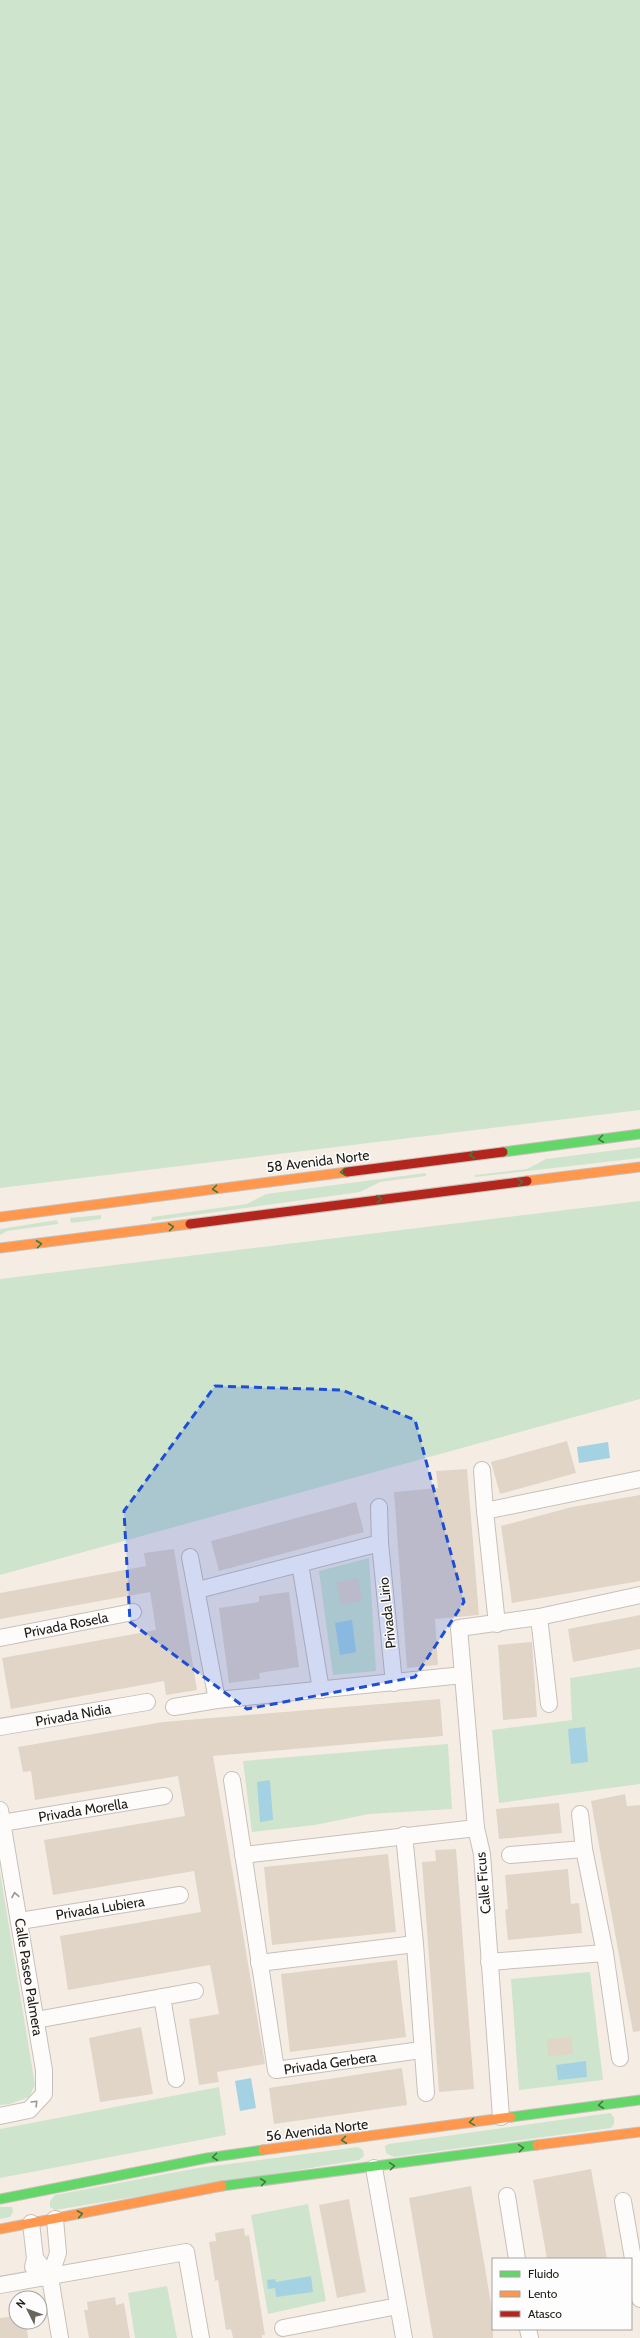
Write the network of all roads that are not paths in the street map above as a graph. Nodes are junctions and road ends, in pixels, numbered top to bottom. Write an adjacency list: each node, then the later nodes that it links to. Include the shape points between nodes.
1 (640, 1134): 3 (main road, 58 Avenida Norte, one-way to 3, via 450,1162)
2 (640, 1167): 5 (main road, one-way to 2, via 453,1186)
3 (126, 1200): 4 (main road, 58 Avenida Norte); 5 (main road)
4 (0, 1217)
5 (132, 1232): 6 (main road, one-way to 5)
6 (0, 1248)
7 (482, 1470): 10 (street)
8 (640, 1479): 10 (street)
9 (378, 1507): 11 (street, Privada Lirio)
10 (485, 1510): 18 (street)
11 (380, 1543): 13 (street); 21 (street, Privada Lirio)
12 (190, 1557): 14 (street)
13 (300, 1564): 14 (street); 22 (street)
14 (198, 1590): 23 (street)
15 (640, 1595): 17 (street)
16 (133, 1612): 19 (street, Privada Rosela)
17 (539, 1616): 18 (street); 25 (street)
18 (497, 1624): 20 (street, Calle Ficus, via 459,1628)
19 (0, 1638)
20 (463, 1675): 21 (street); 32 (street, Calle Ficus)
21 (394, 1683): 22 (street)
22 (321, 1690): 23 (street)
23 (217, 1700): 26 (street)
24 (147, 1702): 27 (street, Privada Nidia)
25 (549, 1704)
26 (174, 1706)
27 (0, 1727)
28 (232, 1780): 35 (street, Privada Gerbera)
29 (164, 1796): 31 (street, Privada Morella)
30 (580, 1814): 34 (street)
31 (1, 1817): 38 (street, Calle Paseo Palmera, one-way to 31)
32 (476, 1828): 33 (street); 41 (street, Calle Ficus, via 482,1854)
33 (404, 1835): 35 (street); 39 (street)
34 (584, 1849): 36 (street); 40 (street)
35 (244, 1854): 42 (street, Privada Gerbera)
36 (510, 1855)
37 (180, 1895): 38 (street, Privada Lubiera)
38 (20, 1921): 45 (street, Calle Paseo Palmera)
39 (415, 1944): 42 (street); 46 (street)
40 (605, 1953): 41 (street); 47 (street)
41 (489, 1962): 52 (street, Calle Ficus)
42 (259, 1963): 46 (street, Privada Gerbera, via 276,2070)
43 (195, 1991): 44 (street)
44 (162, 1997): 45 (street); 48 (street)
45 (36, 2020): 51 (street, Calle Paseo Palmera, one-way to 45, via 28,2110 44,2094 44,2070)
46 (421, 2050): 49 (street)
47 (620, 2058)
48 (176, 2079)
49 (426, 2093)
50 (640, 2100): 52 (main road, 56 Avenida Norte, one-way to 52, via 631,2106)
51 (0, 2116)
52 (501, 2117): 56 (main road, 56 Avenida Norte, one-way to 56, via 375,2140 207,2158 28,2198)
53 (635, 2130): 54 (main road, one-way to 53)
54 (374, 2164): 58 (main road, one-way to 54, via 217,2188); 69 (street)
55 (507, 2196): 63 (street)
56 (0, 2199)
57 (623, 2201): 68 (street)
58 (55, 2219): 59 (main road); 61 (street)
59 (30, 2220): 60 (main road); 62 (street)
60 (0, 2229)
61 (58, 2253): 64 (street); 65 (street)
62 (35, 2258): 65 (street); 66 (street, via 33,2268)
63 (517, 2258)
64 (75, 2272): 65 (street); 72 (street, via 186,2252)
65 (50, 2277): 66 (street); 71 (street)
66 (19, 2282): 67 (street)
67 (0, 2285)
68 (640, 2299)
69 (398, 2306): 70 (street); 73 (street)
70 (283, 2328)
71 (60, 2338)
72 (200, 2338)
73 (404, 2338)

